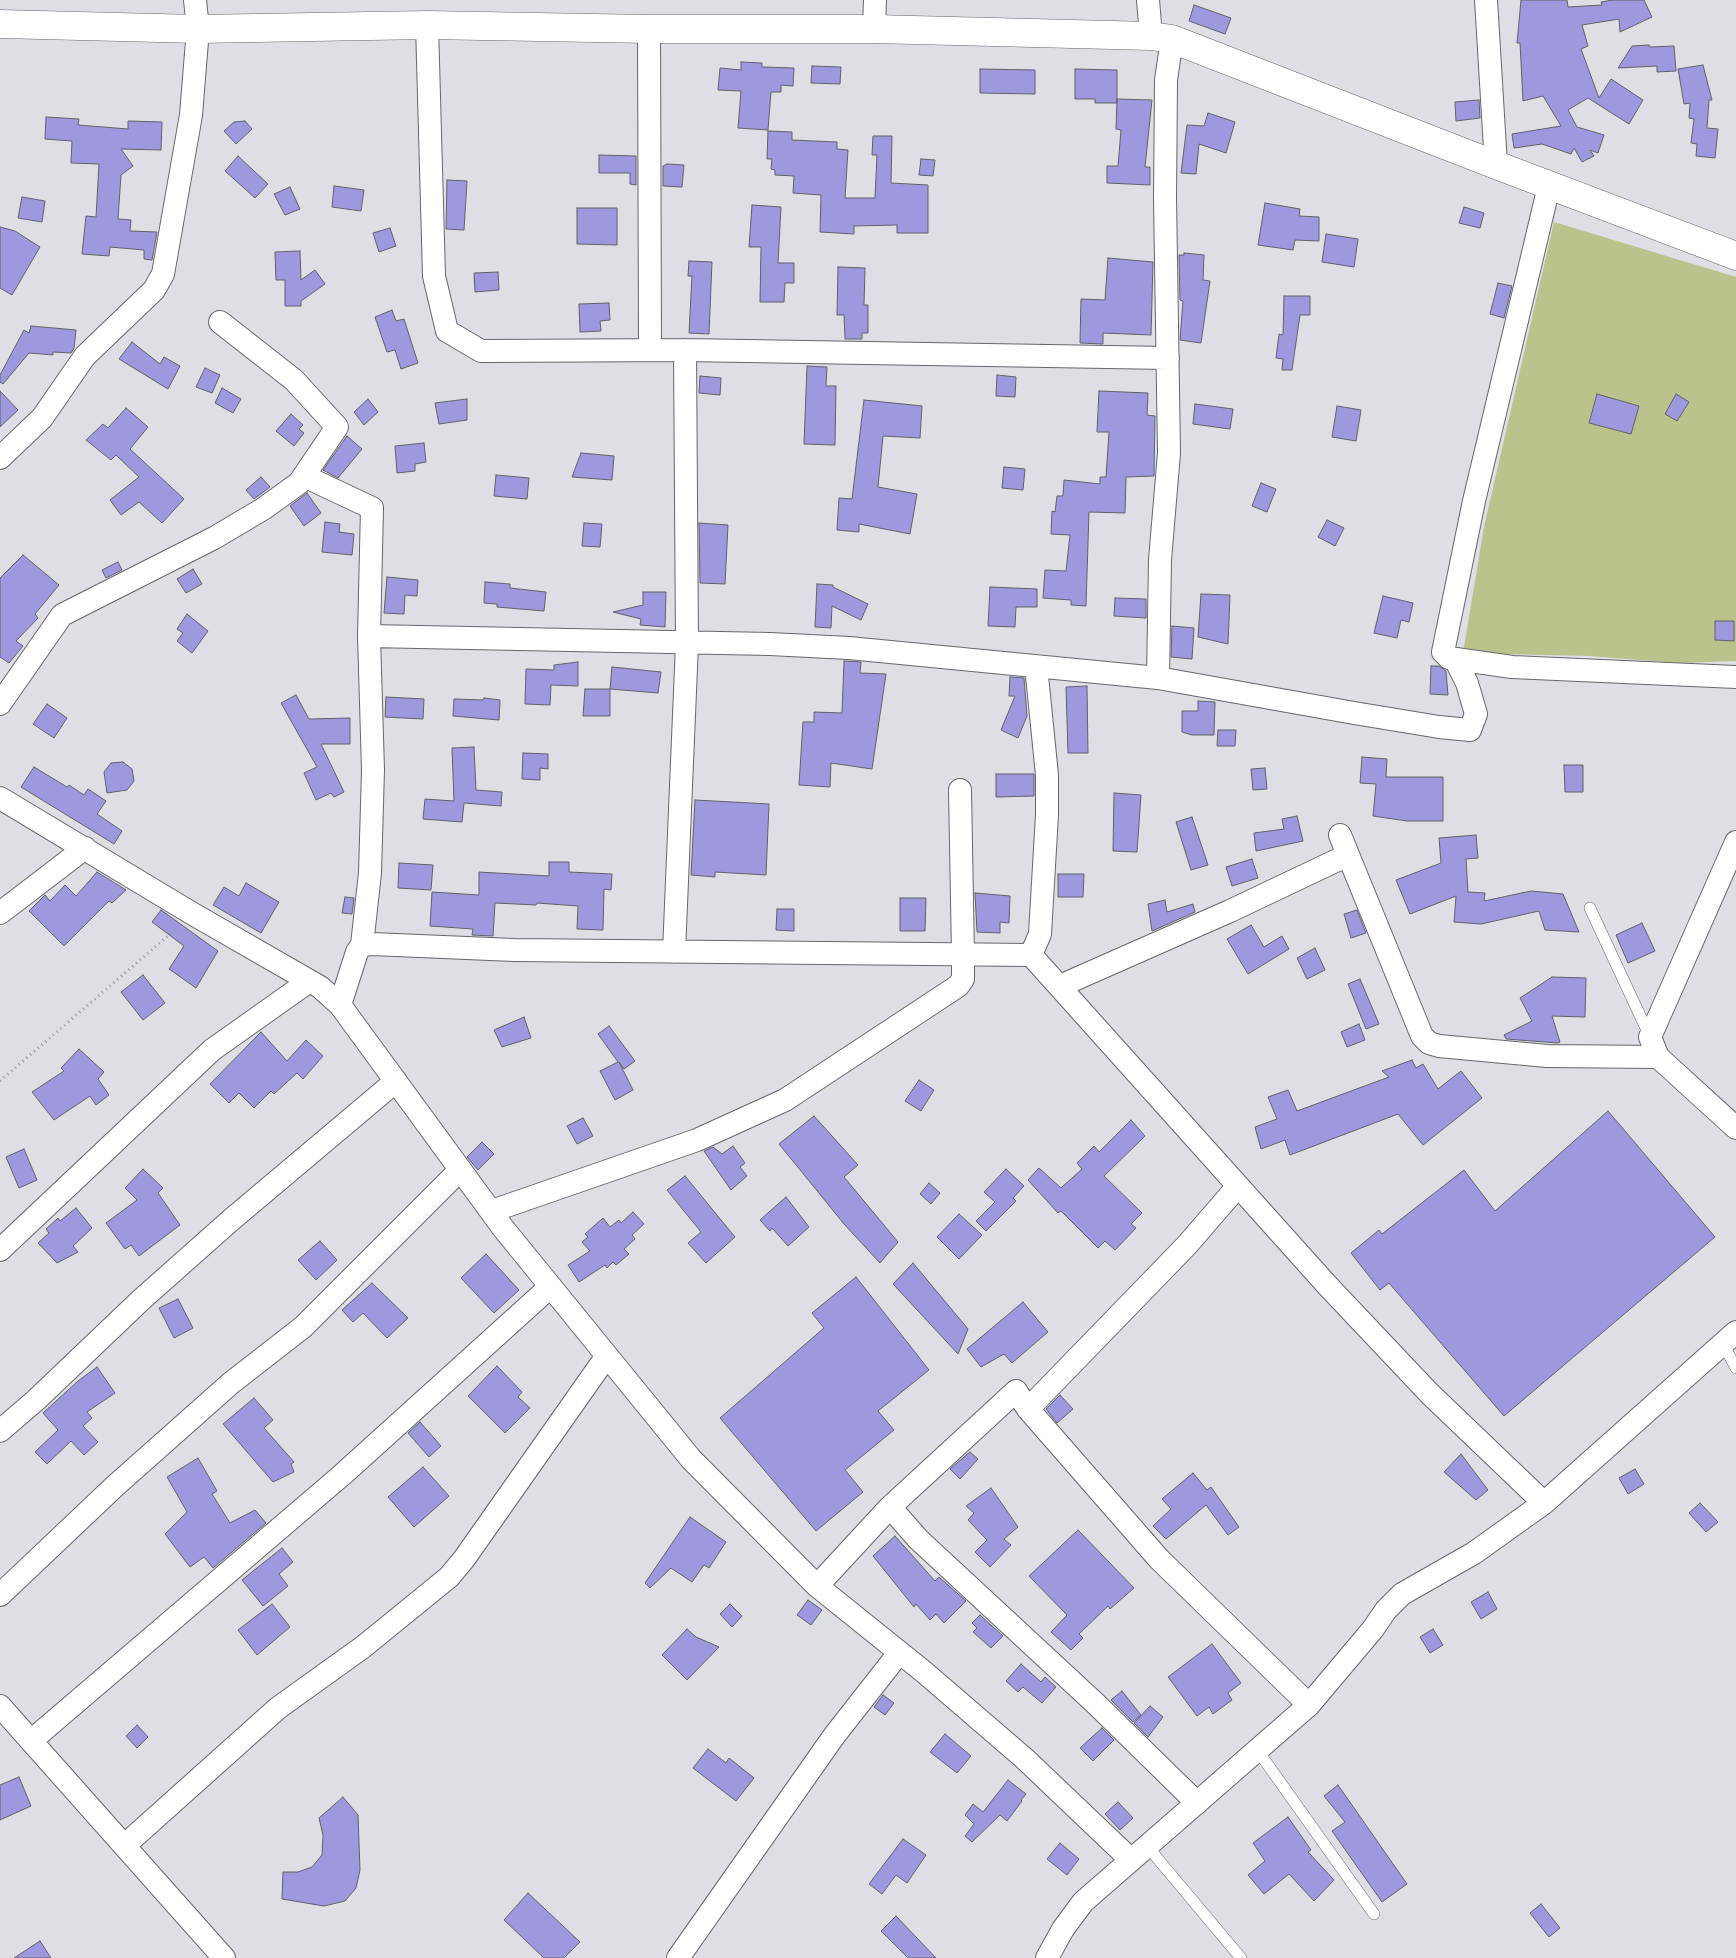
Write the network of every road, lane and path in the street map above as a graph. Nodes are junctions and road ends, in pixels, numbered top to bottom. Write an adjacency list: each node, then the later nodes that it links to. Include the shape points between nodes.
1 (196, 0): 7 (street)
2 (875, 0): 9 (street)
3 (1148, 0): 10 (street)
4 (1486, 0): 11 (street)
5 (0, 24): 7 (street)
6 (427, 25): 7 (street); 8 (street); 15 (street, via 434,276 447,331 481,351)
7 (198, 29): 18 (street, via 191,115 163,274 154,290 85,356 42,418)
8 (649, 29): 9 (street); 15 (street)
9 (874, 29): 10 (street)
10 (1162, 37): 11 (street); 17 (street, via 1166,80)
11 (1496, 166): 12 (street)
12 (1549, 186): 13 (street); 22 (street, via 1442,647 1445,656)
13 (1736, 256)
14 (220, 322): 19 (street, via 294,380 337,427)
15 (650, 350): 16 (street)
16 (685, 350): 17 (street); 21 (street)
17 (1168, 358): 25 (street, via 1169,453 1160,560)
18 (0, 458)
19 (304, 476): 20 (street, via 372,508); 26 (street, via 299,484 263,509 214,538 62,615)
20 (369, 636): 21 (street); 34 (street, via 373,770 370,873)
21 (687, 644): 23 (street, via 849,648); 35 (street)
22 (1455, 659): 24 (street, via 1512,667); 25 (street, via 1467,683 1476,714 1470,730)
23 (1036, 666): 25 (street); 37 (street, via 1047,775 1047,815 1040,934)
24 (1736, 676)
25 (1158, 678)
26 (0, 704)
27 (960, 790): 36 (street)
28 (0, 798): 30 (street)
29 (1736, 842): 41 (street)
30 (85, 848): 32 (street); 33 (street)
31 (1590, 908): 41 (lane)
32 (0, 913)
33 (193, 914): 38 (street); 42 (path)
34 (362, 945): 35 (street); 40 (street)
35 (674, 952): 36 (street)
36 (963, 955): 37 (street); 47 (street, via 963,979 958,986 785,1100 697,1140)
37 (1031, 955): 39 (street)
38 (308, 982): 40 (street, via 320,987); 48 (street, via 212,1050)
39 (1060, 986): 41 (street, via 1230,911 1344,845 1422,1036 1429,1043 1547,1056); 46 (street)
40 (340, 1005): 43 (street)
41 (1654, 1047): 44 (street)
42 (0, 1081)
43 (396, 1081): 45 (street); 54 (street, via 231,1220)
44 (1736, 1128)
45 (460, 1170): 47 (street); 58 (street, via 303,1327 231,1383 115,1486)
46 (1238, 1186): 53 (street, via 1187,1245); 55 (street, via 1430,1394)
47 (492, 1211): 49 (street)
48 (0, 1250)
49 (550, 1287): 51 (street); 62 (street, via 342,1475)
50 (1729, 1338): 52 (lane); 55 (street)
51 (606, 1356): 57 (street, via 691,1459); 65 (street, via 449,1577 363,1647 278,1708)
52 (1736, 1368)
53 (1028, 1409): 56 (street, via 1016,1391); 60 (street, via 1159,1559)
54 (0, 1431)
55 (1544, 1502): 60 (street, via 1474,1553 1402,1594)
56 (890, 1507): 57 (street); 64 (street, via 918,1539)
57 (817, 1586): 59 (street)
58 (0, 1595)
59 (899, 1653): 66 (street); 69 (street, via 834,1736)
60 (1310, 1705): 63 (street)
61 (0, 1706): 62 (street)
62 (32, 1740): 65 (street)
63 (1258, 1750): 64 (street); 67 (lane)
64 (1197, 1803): 66 (street)
65 (125, 1845): 68 (street)
66 (1139, 1852): 70 (street, via 1083,1902); 71 (lane)
67 (1374, 1914)
68 (224, 1958)
69 (678, 1958)
70 (1047, 1958)
71 (1241, 1958)

